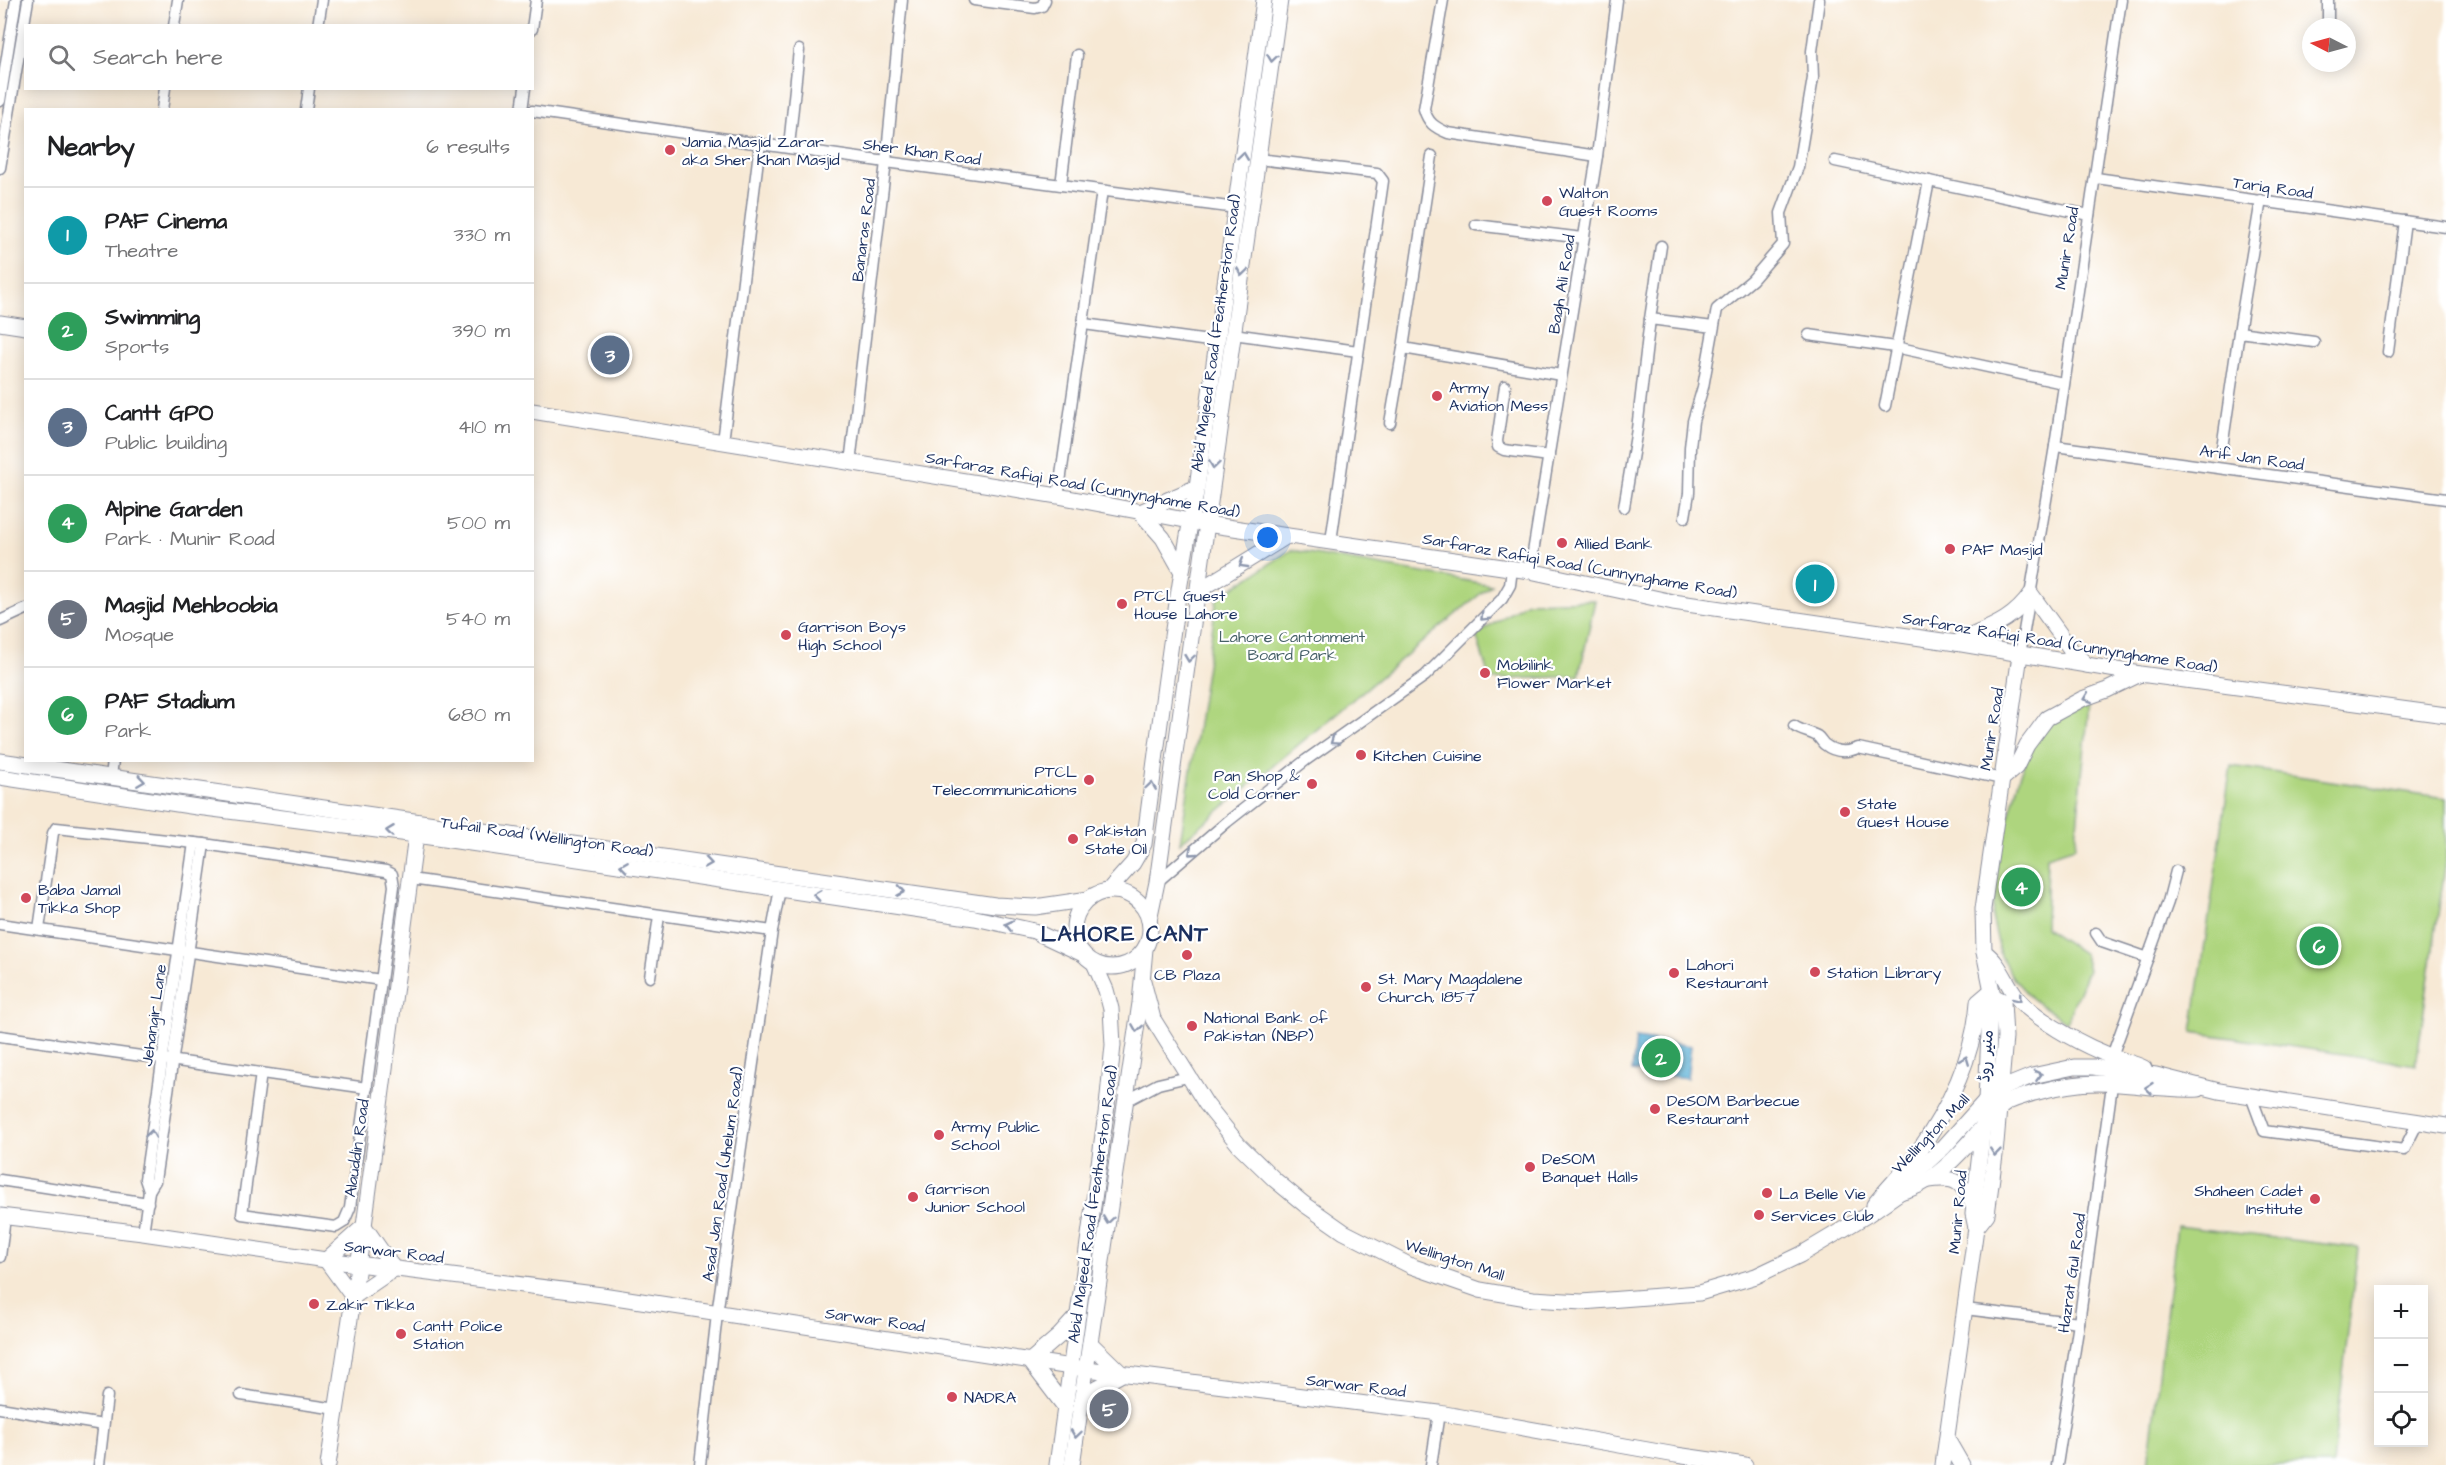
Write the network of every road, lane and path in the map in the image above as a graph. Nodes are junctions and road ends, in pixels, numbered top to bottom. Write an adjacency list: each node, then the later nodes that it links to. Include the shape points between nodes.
1 (16, 0): 24 (street)
2 (28, 0): 17 (street)
3 (178, 0): 18 (street)
4 (322, 0): 19 (street)
5 (536, 0): 20 (street)
6 (902, 0): 40 (street, Banaras Road)
7 (974, 0): 8 (street, via 1035,8)
8 (1045, 0)
9 (1264, 0): 47 (street, Abid Majeed Road (Featherston Road), one-way to 9)
10 (1280, 0): 38 (street, Abid Majeed Road (Featherston Road), one-way to 38)
11 (1443, 0): 37 (street, via 1424,109 1427,120 1448,133)
12 (1819, 0): 59 (street, via 1812,51 1813,78 1798,167 1781,213 1783,244 1752,280 1717,309)
13 (2121, 0): 42 (street, Munir Road)
14 (2328, 0): 16 (street)
15 (1614, 2): 37 (street, Bagh Ali Road)
16 (2328, 18)
17 (25, 24)
18 (174, 24)
19 (318, 24)
20 (533, 24)
21 (24, 28): 25 (street)
22 (800, 51): 35 (street)
23 (1077, 55): 44 (street)
24 (4, 76): 25 (street); 29 (street)
25 (17, 78): 41 (street)
26 (165, 90): 30 (street)
27 (309, 90): 31 (street)
28 (525, 90): 32 (street)
29 (0, 100)
30 (162, 108)
31 (306, 108)
32 (523, 108)
33 (534, 111): 34 (street, Sher Khan Road)
34 (760, 143): 35 (street, Sher Khan Road); 75 (street)
35 (789, 146): 40 (street, Sher Khan Road)
36 (1432, 156): 66 (street)
37 (1596, 156): 53 (street, Bagh Ali Road)
38 (1258, 159): 52 (street, Abid Majeed Road (Featherston Road)); 67 (street, via 1377,172 1382,176)
39 (1835, 161): 43 (street)
40 (886, 162): 44 (street, Sher Khan Road); 79 (street, Banaras Road)
41 (0, 168)
42 (2096, 178): 46 (street, Tariq Road); 48 (street, Munir Road)
43 (1929, 181): 48 (street); 65 (street)
44 (1061, 185): 45 (street, Sher Khan Road)
45 (1102, 191): 47 (street, Sher Khan Road); 57 (street)
46 (2261, 200): 49 (street, Tariq Road); 60 (street)
47 (1236, 208): 52 (street, Abid Majeed Road (Featherston Road))
48 (2089, 215): 70 (street, Munir Road)
49 (2405, 221): 51 (street, Tariq Road); 68 (street)
50 (1476, 225): 53 (street)
51 (2446, 227)
52 (1239, 238): 61 (street, Abid Majeed Road (Featherston Road), one-way to 61); 63 (street, Abid Majeed Road (Featherston Road))
53 (1583, 238): 69 (street, Bagh Ali Road)
54 (1661, 246): 55 (street)
55 (1650, 319): 59 (street); 83 (street)
56 (0, 323): 58 (street)
57 (1084, 324): 63 (street); 81 (street)
58 (24, 327)
59 (1713, 327): 85 (street, via 1692,429)
60 (2239, 332): 64 (street); 77 (street)
61 (1233, 334): 67 (street); 87 (street, Abid Majeed Road (Featherston Road), one-way to 87)
62 (1809, 335): 65 (street)
63 (1216, 342): 80 (street, Abid Majeed Road (Featherston Road))
64 (2314, 342)
65 (1895, 347): 70 (street); 72 (street)
66 (1402, 348): 69 (street); 74 (street)
67 (1358, 351): 89 (street)
68 (2388, 352)
69 (1561, 375): 78 (street, Bagh Ali Road)
70 (2062, 382): 76 (street, Munir Road)
71 (1505, 386): 78 (street, via 1498,447)
72 (1885, 406)
73 (534, 411): 75 (street, Sarfaraz Rafiqi Road (Cunnynghame Road))
74 (1390, 423)
75 (723, 442): 79 (street, Sarfaraz Rafiqi Road (Cunnynghame Road))
76 (2055, 446): 82 (street, Arif Jan Road); 94 (street, Munir Road)
77 (2222, 448)
78 (1549, 456): 92 (street, Bagh Ali Road)
79 (850, 463): 81 (street, Sarfaraz Rafiqi Road (Cunnynghame Road))
80 (1197, 487): 84 (street); 86 (street, Abid Majeed Road (Featherston Road))
81 (1058, 496): 84 (street, Sarfaraz Rafiqi Road (Cunnynghame Road))
82 (2446, 499)
83 (1624, 507)
84 (1140, 512): 86 (street, Sarfaraz Rafiqi Road (Cunnynghame Road)); 91 (street, via 1163,538)
85 (1685, 517)
86 (1190, 521): 87 (street, Sarfaraz Rafiqi Road (Cunnynghame Road)); 91 (street, Abid Majeed Road (Featherston Road))
87 (1206, 524): 88 (street, Sarfaraz Rafiqi Road (Cunnynghame Road)); 93 (street, Abid Majeed Road (Featherston Road))
88 (1287, 537): 89 (street, Sarfaraz Rafiqi Road (Cunnynghame Road)); 93 (street, one-way to 93)
89 (1330, 541): 90 (street, Sarfaraz Rafiqi Road (Cunnynghame Road))
90 (1512, 568): 92 (street, Sarfaraz Rafiqi Road (Cunnynghame Road)); 112 (street, one-way to 112, via 1510,585 1502,600 1425,676 1306,760)
91 (1181, 570): 114 (street, Abid Majeed Road (Featherston Road), one-way to 91, via 1144,844)
92 (1530, 571): 97 (street, Sarfaraz Rafiqi Road (Cunnynghame Road), via 1673,602)
93 (1198, 591): 112 (street, Abid Majeed Road (Featherston Road), one-way to 112)
94 (2031, 594): 97 (street, via 2003,622); 98 (street, Munir Road); 99 (street, via 2072,651)
95 (24, 610): 96 (street)
96 (0, 621)
97 (1956, 643): 98 (street, Sarfaraz Rafiqi Road (Cunnynghame Road))
98 (2020, 655): 99 (street, Sarfaraz Rafiqi Road (Cunnynghame Road)); 107 (street, Munir Road)
99 (2087, 665): 100 (street, Sarfaraz Rafiqi Road (Cunnynghame Road))
100 (2140, 674): 101 (street, Sarfaraz Rafiqi Road (Cunnynghame Road)); 107 (street, one-way to 107, via 2047,718 2016,766)
101 (2446, 715)
102 (1794, 726): 107 (street, via 1844,752 1858,748)
103 (0, 761): 106 (street, Tufail Road (Wellington Road))
104 (113, 762): 106 (street)
105 (0, 777): 108 (street, Tufail Road (Wellington Road), one-way to 105)
106 (111, 777): 115 (street, Tufail Road (Wellington Road), one-way to 115, via 995,905 1035,907)
107 (2002, 779): 124 (street, Munir Road, via 1983,909)
108 (416, 835): 111 (street, Alauddin Road); 113 (street, Tufail Road (Wellington Road), one-way to 108)
109 (199, 843): 119 (street, via 56,828); 123 (street, Jehangir Lane); 128 (street, via 392,874 394,886)
110 (2176, 871): 126 (street)
111 (411, 879): 116 (street); 155 (street, Alauddin Road)
112 (1157, 882): 117 (street, Abid Majeed Road (Featherston Road))
113 (780, 889): 120 (street, Asad Jan Road (Jhelum Road)); 125 (street, Tufail Road (Wellington Road), one-way to 113, via 1042,934 1007,924)
114 (1108, 891): 115 (street); 117 (street, via 1134,898)
115 (1089, 899): 125 (street, via 1076,919 1076,937)
116 (659, 916): 120 (street); 127 (street)
117 (1149, 920): 122 (street)
118 (0, 924): 119 (street)
119 (39, 929): 123 (street)
120 (772, 931): 164 (street, Asad Jan Road (Jhelum Road))
121 (2096, 933): 126 (street, via 2102,942)
122 (1145, 949): 125 (street, via 1136,960 1122,966 1108,967); 129 (street, Abid Majeed Road (Featherston Road))
123 (183, 950): 128 (street); 133 (street, Jehangir Lane)
124 (1984, 952): 130 (street, Munir Road); 132 (street, one-way to 132, via 1993,958 2023,1004 2061,1031)
125 (1088, 958): 165 (street, Abid Majeed Road (Featherston Road), via 1101,977 1111,1009 1113,1045)
126 (2148, 958): 132 (street)
127 (650, 977)
128 (381, 980): 138 (street)
129 (1143, 981): 136 (street, Wellington Mall, via 1153,1019); 143 (street, Abid Majeed Road (Featherston Road), one-way to 143)
130 (1992, 993): 139 (street, منیر روڈ, via 2003,1001 2006,1016); 142 (street, Munir Road); 153 (street, one-way to 130, via 1915,1156 1934,1125 1969,1050 1978,1002)
131 (0, 1036): 133 (street)
132 (2112, 1056): 135 (street)
133 (167, 1060): 134 (street); 151 (street, Jehangir Lane, via 155,1181)
134 (261, 1073): 138 (street); 138 (street, via 242,1214 327,1227 336,1227 348,1216)
135 (2156, 1075): 139 (street, one-way to 135, via 2032,1076 2074,1067); 140 (street)
136 (1188, 1077): 143 (street, via 1158,1084); 153 (street, Wellington Mall, via 1239,1145 1304,1204 1385,1255 1480,1290 1582,1302 1699,1293 1756,1276)
137 (2112, 1085): 140 (street, one-way to 137); 144 (street, via 2070,1084 2018,1098); 166 (street, Hazrat Gul Road)
138 (367, 1088)
139 (2000, 1089): 142 (street); 144 (street, منیر روڈ)
140 (2208, 1089): 141 (street)
141 (2251, 1096): 145 (street); 145 (street, via 2264,1131 2404,1150)
142 (1986, 1100): 146 (street, Munir Road); 150 (street, Wellington Mall)
143 (1126, 1101): 167 (street, Abid Majeed Road (Featherston Road), one-way to 167)
144 (2000, 1108): 146 (street); 156 (street, منیر روڈ, one-way to 156, via 1987,1214)
145 (2418, 1122): 147 (street)
146 (1984, 1123): 149 (street, Wellington Mall); 152 (street, Munir Road)
147 (2446, 1126)
148 (0, 1180): 151 (street)
149 (1929, 1180): 150 (street, Wellington Mall); 152 (street, via 1954,1179 1963,1186)
150 (1900, 1192): 153 (street, Wellington Mall)
151 (149, 1197): 157 (street, Jehangir Lane)
152 (1974, 1207): 156 (street, Munir Road)
153 (1867, 1215)
154 (2, 1216): 157 (street, Sarwar Road); 158 (street)
155 (364, 1226): 159 (street); 160 (street, Alauddin Road); 161 (street)
156 (1976, 1228): 163 (street, Munir Road)
157 (143, 1233): 159 (street, Sarwar Road)
158 (0, 1257)
159 (326, 1260): 160 (street, Sarwar Road); 162 (street)
160 (358, 1265): 161 (street, Sarwar Road); 162 (street, Alauddin Road)
161 (394, 1269): 162 (street); 164 (street, Sarwar Road)
162 (353, 1297): 176 (street, Alauddin Road)
163 (1965, 1310): 166 (street); 179 (street, Munir Road)
164 (717, 1314): 168 (street, Sarwar Road); 183 (street, Asad Jan Road (Jhelum Road))
165 (1078, 1315): 168 (street); 169 (street, Abid Majeed Road (Featherston Road))
166 (2079, 1323): 191 (street, Hazrat Gul Road)
167 (1090, 1343): 169 (street, Abid Majeed Road (Featherston Road)); 170 (street)
168 (1030, 1361): 169 (street, Sarwar Road); 174 (street)
169 (1079, 1368): 170 (street, Sarwar Road); 173 (street, Abid Majeed Road (Featherston Road)); 174 (street, Abid Majeed Road (Featherston Road))
170 (1122, 1374): 173 (street); 177 (street, Sarwar Road)
171 (242, 1395): 176 (street)
172 (107, 1396): 178 (street)
173 (1082, 1396): 185 (street, Abid Majeed Road (Featherston Road), one-way to 185)
174 (1065, 1407): 184 (street, Abid Majeed Road (Featherston Road))
175 (0, 1408): 178 (street)
176 (337, 1409): 182 (street, Alauddin Road)
177 (1439, 1413): 180 (street, Sarwar Road); 186 (street)
178 (103, 1425): 181 (street)
179 (1946, 1443): 188 (street); 189 (street, Munir Road); 190 (street)
180 (1676, 1460): 187 (street, Sarwar Road)
181 (99, 1465)
182 (328, 1465)
183 (700, 1465)
184 (1057, 1465)
185 (1072, 1465)
186 (1431, 1465)
187 (1744, 1465)
188 (1929, 1465)
189 (1943, 1465)
190 (1962, 1465)
191 (2056, 1465)

